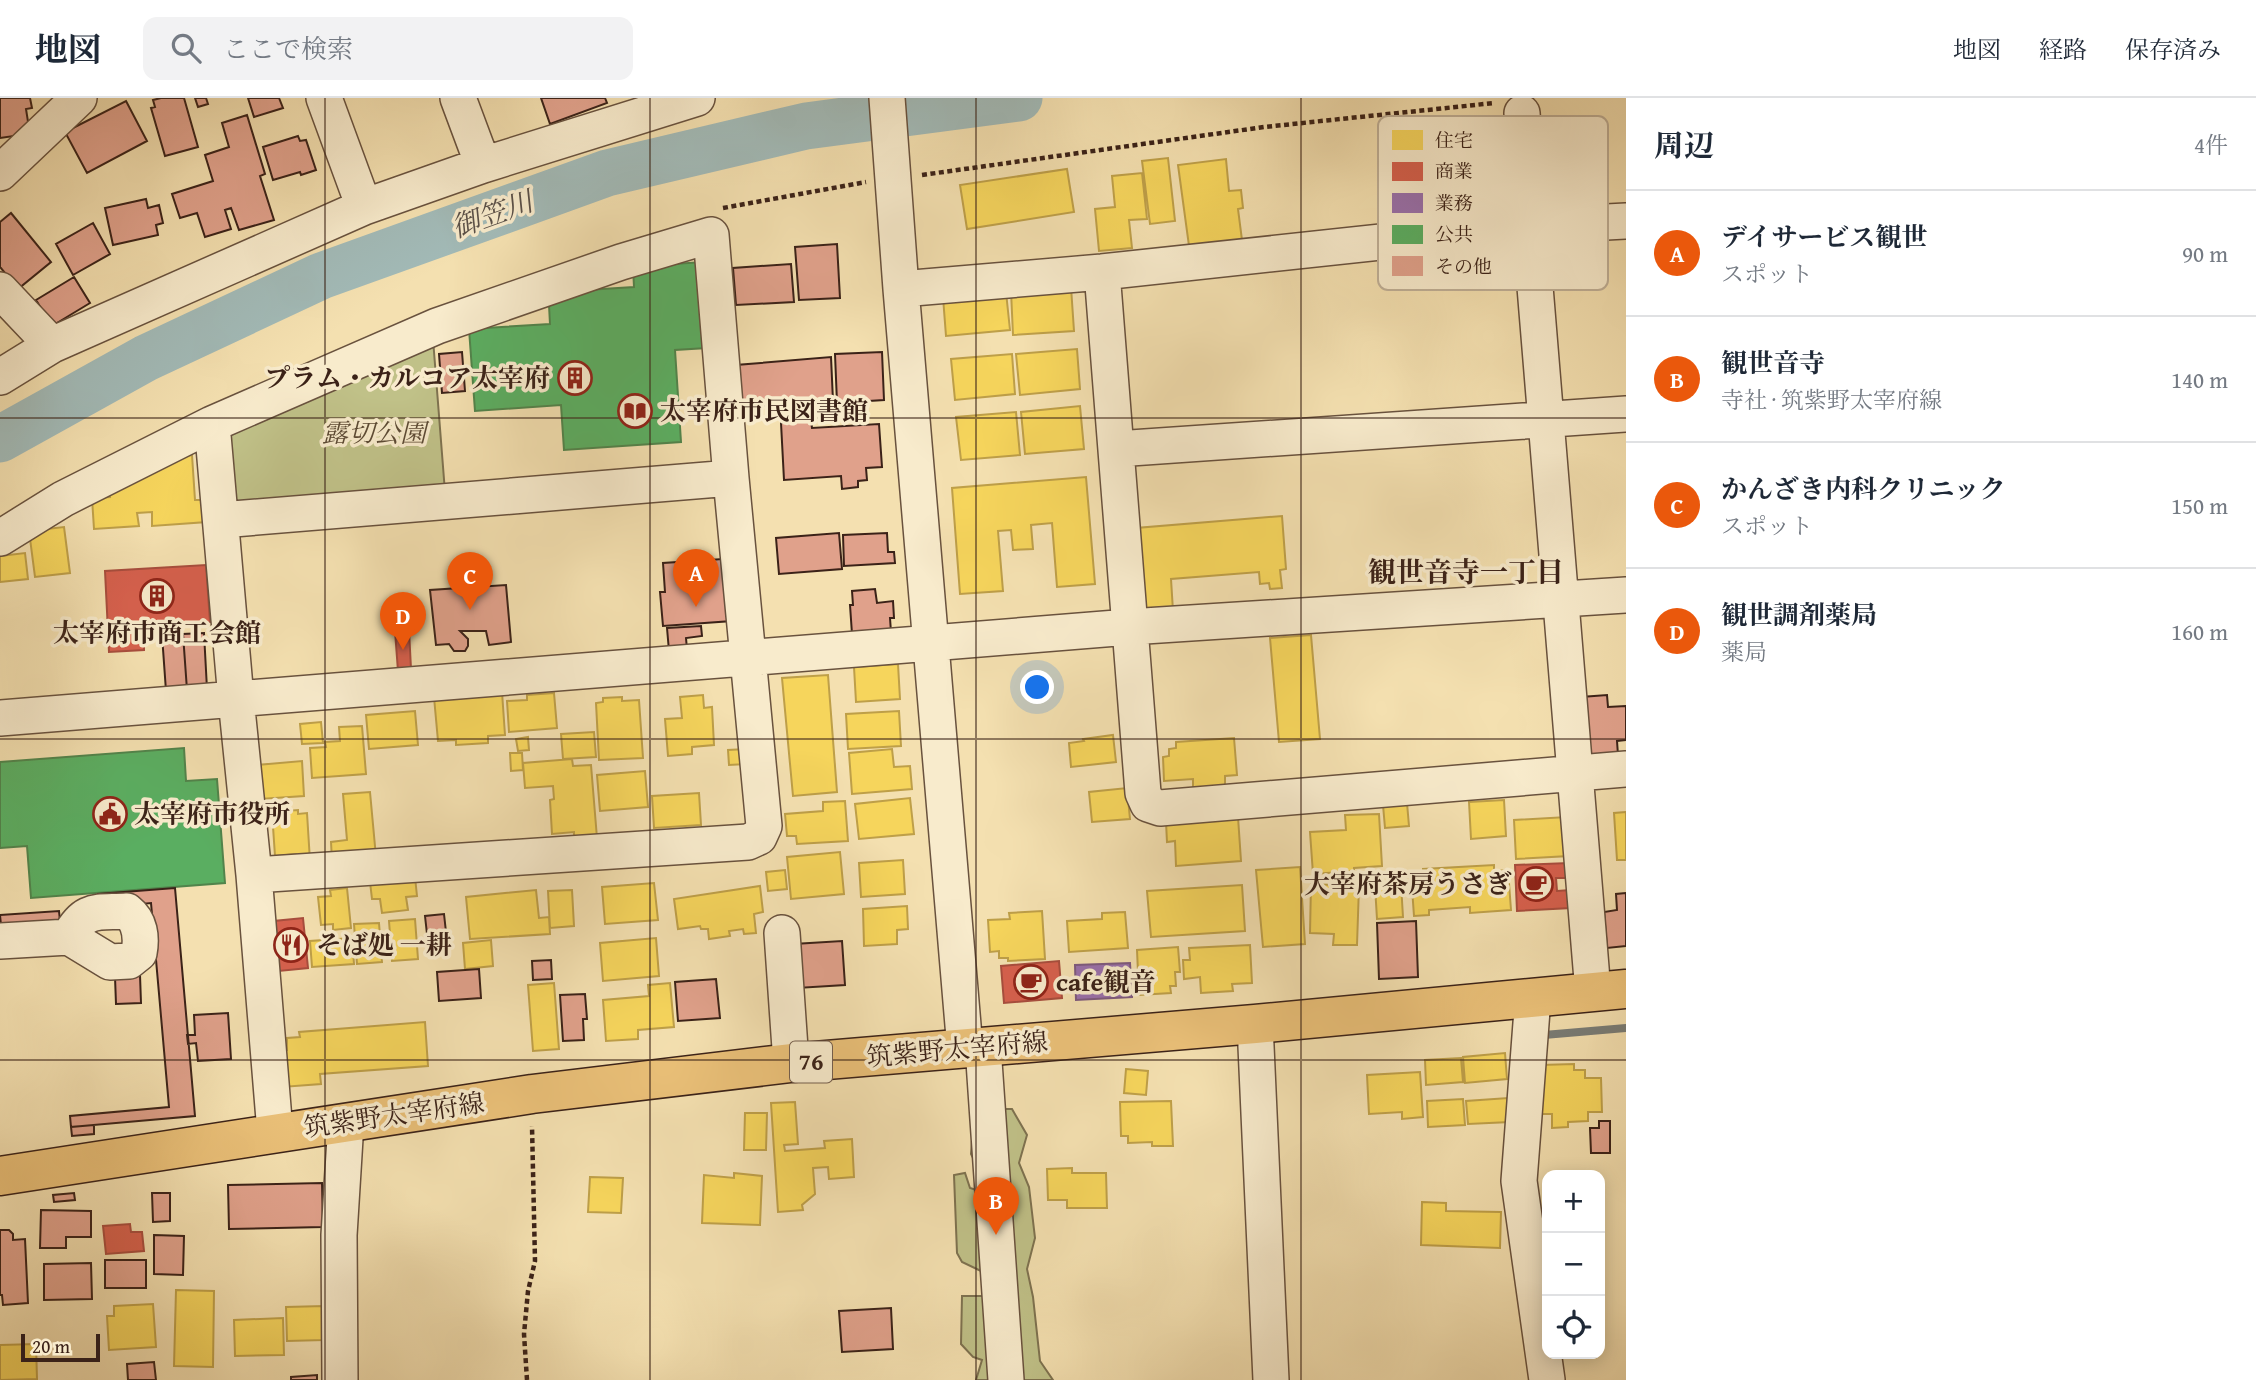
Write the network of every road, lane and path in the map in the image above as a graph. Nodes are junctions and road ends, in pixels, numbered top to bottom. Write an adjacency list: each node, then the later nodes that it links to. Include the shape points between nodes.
1 (79, 98): 11 (street)
2 (324, 98): 13 (street)
3 (458, 98): 10 (street)
4 (696, 98): 10 (street)
5 (887, 98): 12 (street)
6 (1508, 108): 7 (path); 8 (street)
7 (1405, 116)
8 (1509, 116)
9 (1378, 118): 12 (path, via 1264,127)
10 (483, 165): 13 (street)
11 (0, 173)
12 (902, 174): 18 (street)
13 (364, 207): 21 (street)
14 (1626, 221): 15 (street)
15 (1608, 222)
16 (1378, 242): 17 (street)
17 (1102, 271): 18 (street); 26 (street)
18 (916, 288): 33 (street)
19 (0, 290): 21 (street)
20 (1535, 290): 24 (street)
21 (52, 345): 22 (street)
22 (0, 377)
23 (1626, 414): 24 (street)
24 (1546, 420): 26 (street); 31 (street)
25 (212, 424): 27 (street, via 437,326 710,235); 28 (street); 29 (street, via 63,499)
26 (1116, 449): 32 (street)
27 (731, 478): 28 (street); 34 (street)
28 (222, 520): 35 (street)
29 (0, 538)
30 (1626, 595): 31 (street)
31 (1560, 600): 32 (street); 38 (street)
32 (1129, 627): 33 (street); 38 (street, via 1143,793 1148,804 1160,808)
33 (932, 644): 34 (street); 46 (street)
34 (749, 657): 35 (street); 39 (street, via 764,826 758,837 748,842)
35 (236, 699): 36 (street); 39 (street)
36 (0, 718)
37 (1626, 769): 38 (street)
38 (1575, 773): 43 (street)
39 (254, 875): 50 (street)
40 (782, 933): 47 (street)
41 (69, 937): 42 (street)
42 (0, 941)
43 (1609, 991): 44 (main road, 筑紫野太宰府線 / 76)
44 (1533, 997): 45 (main road, 筑紫野太宰府線 / 76); 56 (street, via 1519,1181)
45 (1255, 1024): 46 (main road, 筑紫野太宰府線 / 76); 55 (street)
46 (974, 1048): 47 (main road, 筑紫野太宰府線 / 76); 54 (street)
47 (792, 1063): 48 (main road, 筑紫野太宰府線 / 76)
48 (346, 1122): 50 (main road, 筑紫野太宰府線 / 76); 52 (street, via 339,1259)
49 (519, 1126): 53 (path, via 532,1124 535,1261 524,1334)
50 (275, 1132): 51 (main road, 筑紫野太宰府線 / 76)
51 (0, 1176)
52 (340, 1380)
53 (527, 1380)
54 (1006, 1380)
55 (1271, 1380)
56 (1547, 1380)

